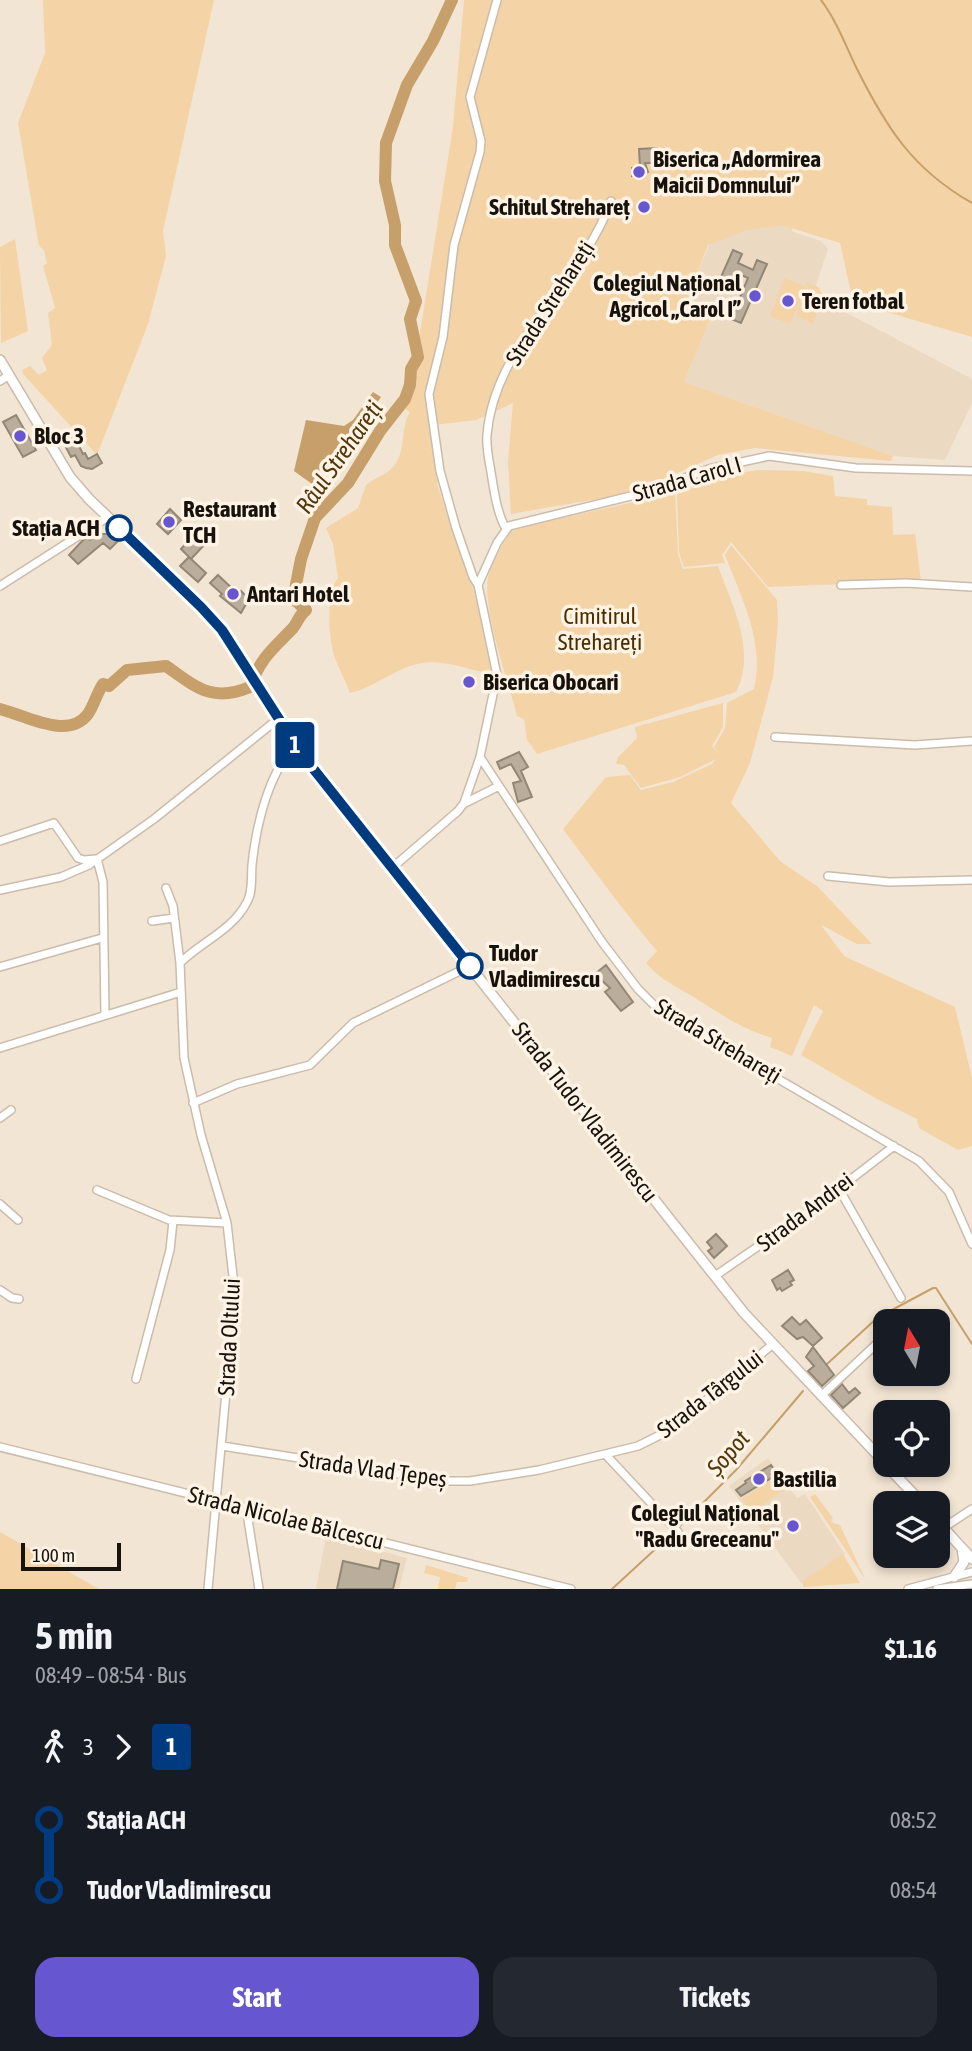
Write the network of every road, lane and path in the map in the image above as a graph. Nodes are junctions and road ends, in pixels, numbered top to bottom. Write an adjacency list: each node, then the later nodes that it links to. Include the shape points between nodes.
1 (497, 0): 9 (street, via 470,97 480,152 454,245 443,337 429,394 440,471)
2 (611, 201): 8 (street, Strada Strehareți, via 573,269 508,367 489,421 487,446 494,493)
3 (0, 360): 4 (main road, Strada Tudor Vladimirescu)
4 (9, 376): 5 (street); 7 (main road, Strada Tudor Vladimirescu, via 70,477)
5 (0, 381)
6 (972, 471): 8 (street, Strada Carol I, via 856,468 769,456 709,469 647,492)
7 (108, 517): 11 (street); 13 (main road, Strada Tudor Vladimirescu, via 201,607 239,654)
8 (506, 529): 9 (street)
9 (478, 585): 17 (street, via 498,667)
10 (841, 585): 12 (street)
11 (0, 586)
12 (972, 587)
13 (278, 719): 16 (main road, Strada Tudor Vladimirescu); 21 (street)
14 (775, 737): 15 (street, via 915,745)
15 (972, 741)
16 (295, 745): 22 (main road, Strada Tudor Vladimirescu); 30 (street, via 269,791 248,901 232,921)
17 (480, 757): 18 (street, Strada Strehareți); 19 (street)
18 (499, 786): 19 (street); 39 (street, Strada Strehareți, via 602,942 658,1009)
19 (464, 803): 22 (street)
20 (0, 841): 21 (street, via 54,823 78,858)
21 (97, 859): 26 (street, via 61,877); 29 (street, via 103,882)
22 (392, 868): 31 (main road, Strada Tudor Vladimirescu)
23 (828, 876): 24 (street, via 889,882)
24 (972, 880)
25 (166, 888): 27 (street, Strada Oltului)
26 (0, 890)
27 (174, 918): 28 (street); 30 (street, Strada Oltului)
28 (152, 921)
29 (102, 938): 32 (street); 34 (street)
30 (180, 963): 33 (street, Strada Oltului)
31 (470, 966): 36 (street, via 353,1023 310,1065 237,1084); 47 (main road, Strada Tudor Vladimirescu)
32 (0, 967)
33 (181, 992): 34 (street); 36 (street, Strada Oltului, via 184,1058)
34 (105, 1014): 35 (street)
35 (0, 1048)
36 (193, 1102): 45 (street, Strada Oltului)
37 (11, 1110): 38 (street)
38 (0, 1118)
39 (894, 1146): 40 (street, Strada Andrei); 46 (street, Strada Strehareți, via 943,1184)
40 (838, 1187): 47 (street, Strada Andrei); 49 (street)
41 (97, 1190): 44 (street)
42 (0, 1204): 43 (street)
43 (18, 1220)
44 (173, 1221): 45 (street); 53 (street, via 170,1250)
45 (227, 1223): 55 (street, Strada Oltului, via 235,1294)
46 (972, 1244)
47 (715, 1276): 51 (main road, Strada Tudor Vladimirescu)
48 (0, 1290): 50 (street)
49 (901, 1298)
50 (19, 1299)
51 (773, 1344): 54 (main road, Strada Tudor Vladimirescu); 58 (street, Strada Târgului, via 672,1429)
52 (873, 1347): 54 (street)
53 (136, 1378)
54 (821, 1396): 57 (main road, Strada Tudor Vladimirescu)
55 (222, 1446): 58 (street, Strada Vlad Țepeș, via 444,1481 526,1473); 61 (street, Strada Oltului)
56 (0, 1447): 61 (street, Strada Nicolae Bălcescu)
57 (873, 1451)
58 (606, 1455): 65 (street)
59 (897, 1477): 60 (main road, Strada Tudor Vladimirescu)
60 (911, 1491)
61 (216, 1499): 62 (street, Strada Nicolae Bălcescu); 72 (street, Strada Oltului)
62 (246, 1507): 73 (street); 74 (street, Strada Nicolae Bălcescu)
63 (972, 1509): 64 (street)
64 (950, 1520)
65 (678, 1532)
66 (950, 1535): 67 (main road)
67 (961, 1547): 68 (main road); 70 (main road, via 964,1562)
68 (972, 1559)
69 (972, 1572): 70 (street)
70 (954, 1577): 75 (street)
71 (972, 1584): 76 (street)
72 (208, 1589)
73 (258, 1589)
74 (571, 1589)
75 (908, 1589)
76 (937, 1589)

